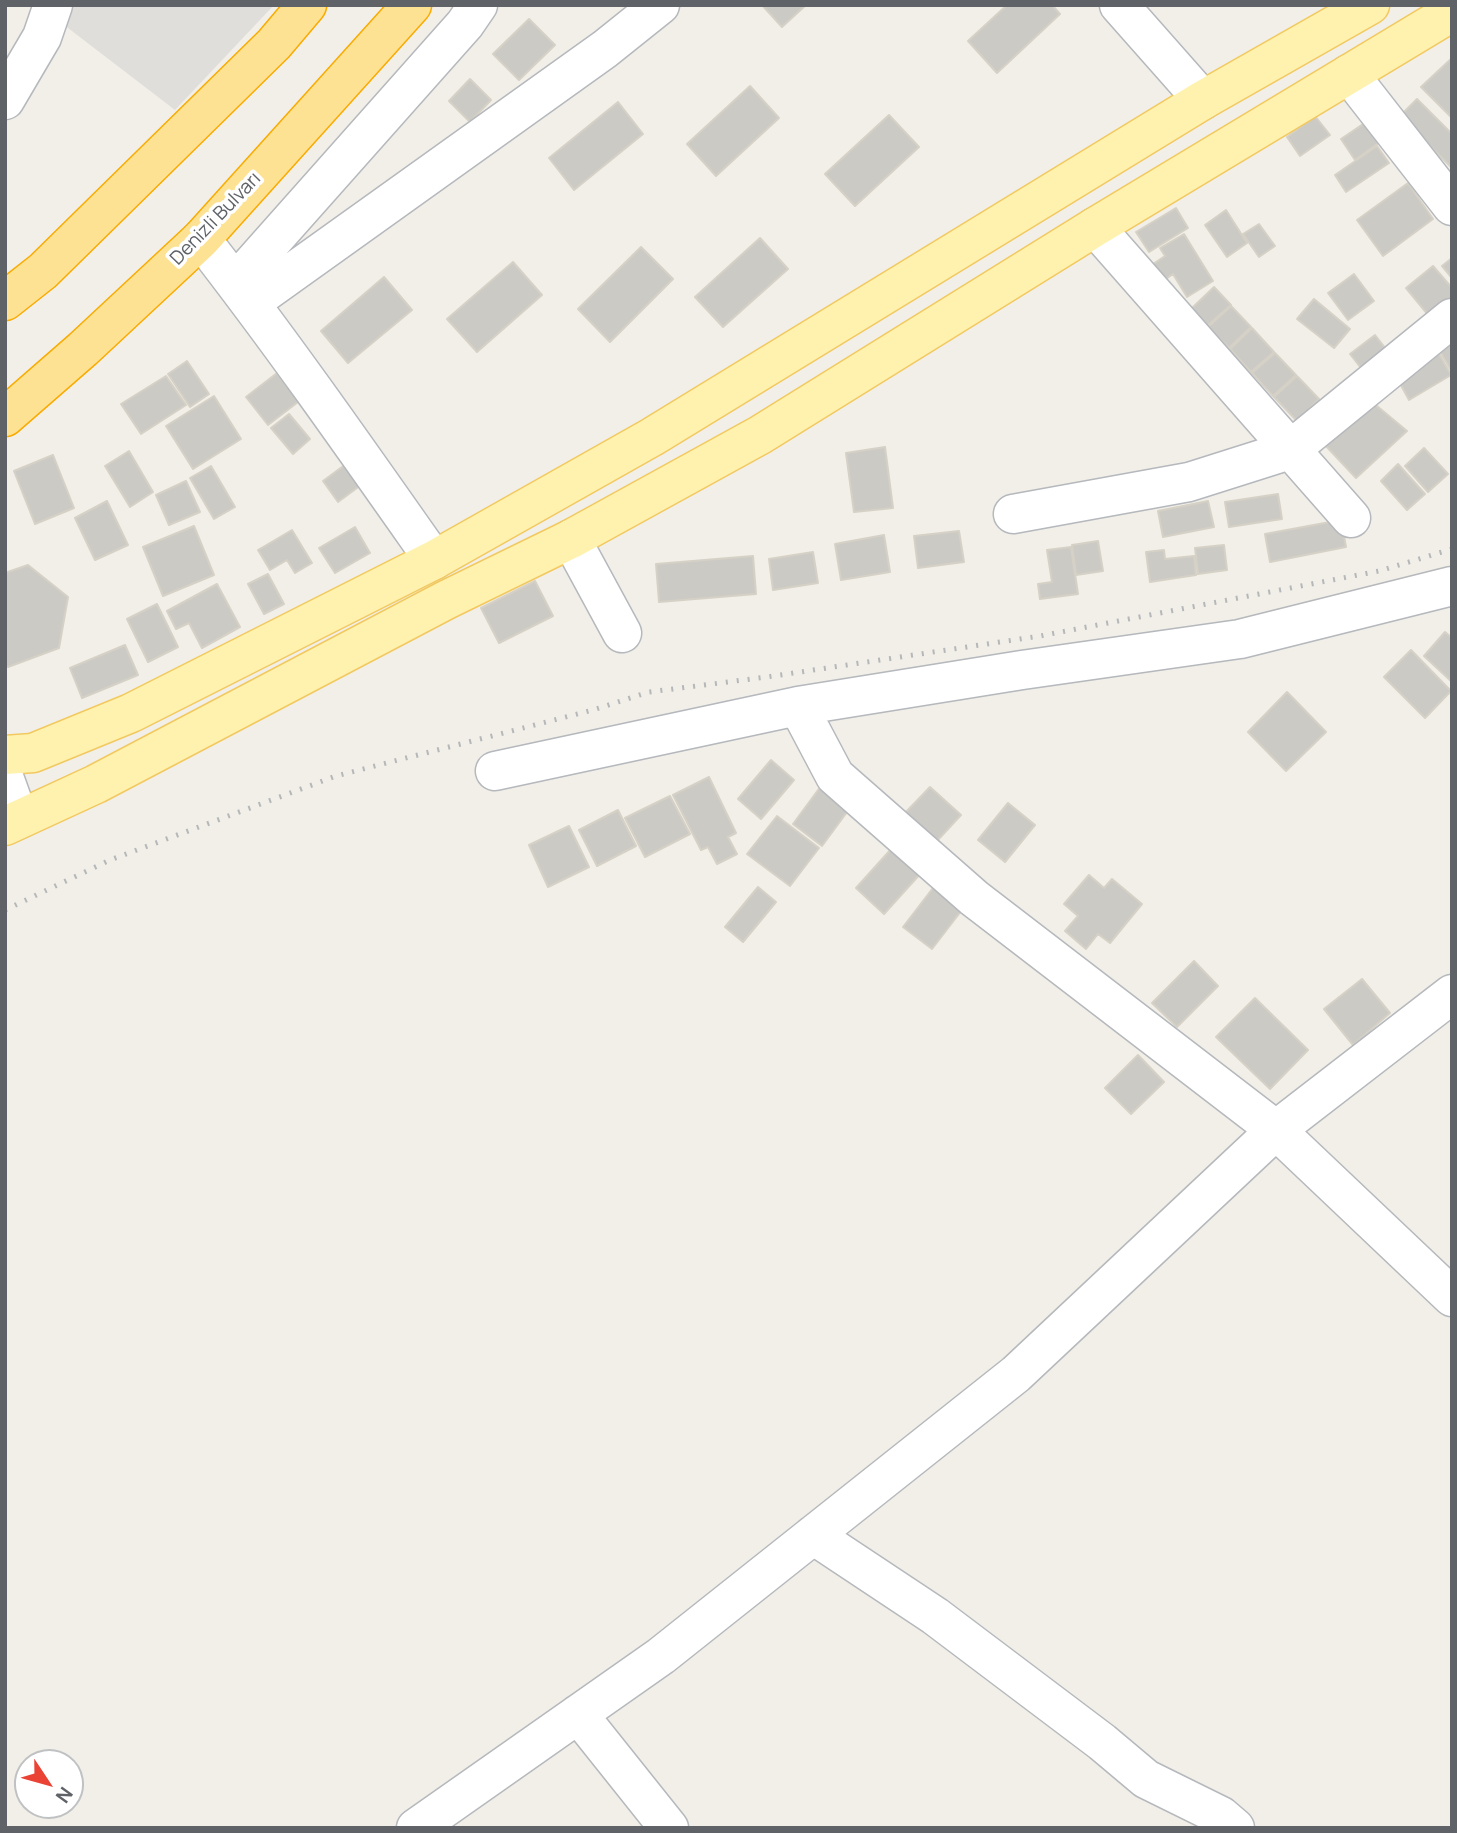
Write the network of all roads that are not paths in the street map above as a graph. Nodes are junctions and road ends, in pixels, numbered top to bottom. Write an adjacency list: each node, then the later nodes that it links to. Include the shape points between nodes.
1 (24, 5): 11 (street)
2 (53, 5): 11 (street, via 42,37)
3 (307, 5): 17 (highway, via 274,44 43,271)
4 (412, 5): 15 (highway, Denizli Bulvarı)
5 (478, 5): 16 (street)
6 (660, 5): 16 (street, via 605,49)
7 (1119, 5): 12 (street)
8 (1370, 5): 12 (main road)
9 (1452, 12): 10 (main road)
10 (1349, 74): 13 (street); 14 (main road)
11 (12, 87)
12 (1203, 100): 24 (main road, via 652,437)
13 (1452, 206)
14 (1095, 227): 20 (street); 23 (main road, via 760,435)
15 (201, 239): 16 (street); 19 (highway, Denizli Bulvarı)
16 (242, 293): 24 (street)
17 (5, 301)
18 (1452, 318): 20 (street)
19 (5, 417)
20 (1290, 450): 21 (street, via 1189,482); 22 (street)
21 (1013, 514)
22 (1351, 518)
23 (572, 539): 26 (street); 31 (main road, via 96,784)
24 (435, 560): 28 (main road, via 131,713 33,752)
25 (1452, 586): 27 (street, via 1240,639)
26 (622, 633)
27 (798, 706): 29 (street); 33 (street, via 835,776 974,898)
28 (5, 755)
29 (495, 771)
30 (5, 780): 31 (street)
31 (12, 822)
32 (1452, 994): 33 (street)
33 (1276, 1130): 34 (street); 35 (street, via 1016,1374)
34 (1452, 1297)
35 (813, 1535): 36 (street, via 661,1656); 39 (street, via 935,1616 1146,1779 1221,1816)
36 (578, 1714): 37 (street); 38 (street)
37 (416, 1828)
38 (669, 1828)
39 (1234, 1828)

